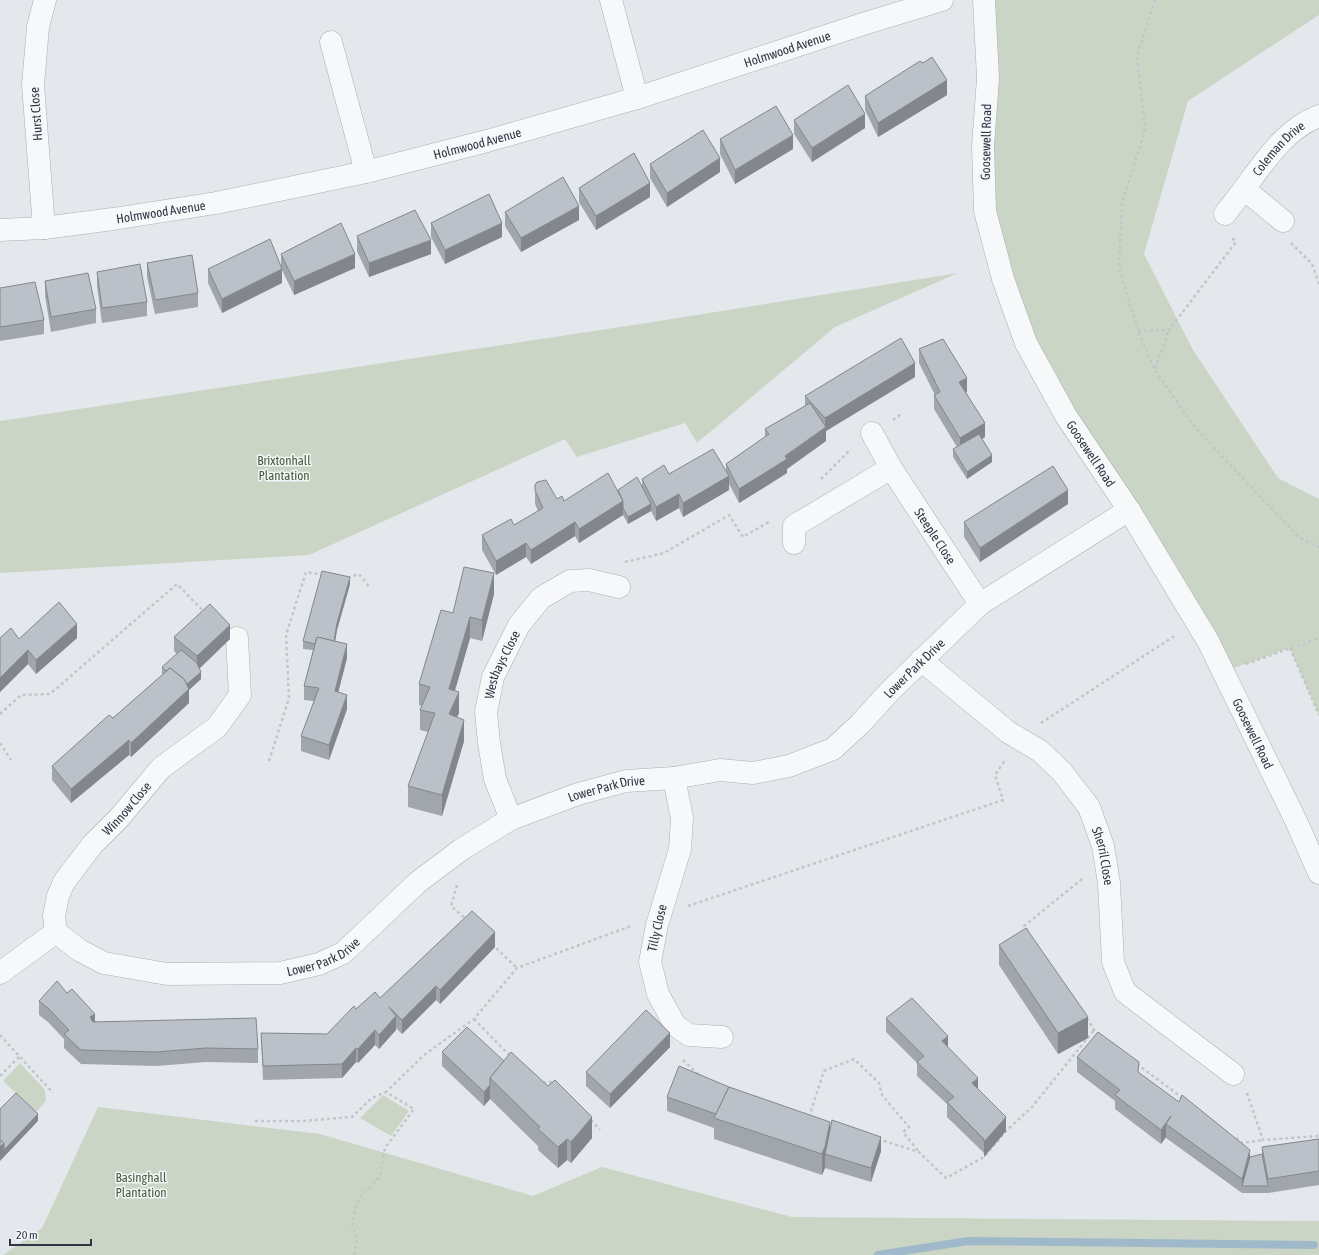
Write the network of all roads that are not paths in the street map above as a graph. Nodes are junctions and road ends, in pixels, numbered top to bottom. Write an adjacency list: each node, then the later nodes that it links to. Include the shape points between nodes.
1 (45, 0): 12 (street, Hurst Close, via 38,27 33,85)
2 (611, 0): 6 (street)
3 (942, 0): 6 (street, Holmwood Avenue)
4 (984, 0): 16 (street, Goosewell Road, via 988,78 983,146 985,211 1003,279 1026,343 1066,416)
5 (331, 42): 8 (street)
6 (637, 98): 8 (street, Holmwood Avenue)
7 (1319, 116): 9 (street, Coleman Drive, via 1310,119 1293,132 1271,154)
8 (366, 172): 12 (street, Holmwood Avenue, via 216,203)
9 (1244, 190): 10 (street, Coleman Drive); 11 (street, Coleman Drive)
10 (1225, 214)
11 (1283, 221)
12 (44, 228): 13 (street, Holmwood Avenue)
13 (0, 230)
14 (872, 433): 15 (street, Steeple Close)
15 (891, 468): 17 (street); 19 (street, Steeple Close)
16 (1129, 510): 19 (street, Lower Park Drive); 24 (street, Goosewell Road, via 1208,641 1297,823)
17 (794, 535)
18 (619, 587): 23 (street, Westhays Close, via 589,580 570,581 541,598 519,625 493,677 486,712 488,743 495,779)
19 (980, 604): 21 (street, Lower Park Drive)
20 (236, 638): 25 (street, Winnow Close, via 240,695 217,727 161,768 88,851 64,882 58,896 54,916)
21 (921, 660): 22 (street, Lower Park Drive, via 833,749 789,766 753,774 720,770); 28 (street, Sherril Close, via 1008,732 1040,751 1062,772 1089,807 1103,846 1109,883 1113,962 1125,992)
22 (674, 778): 23 (street, Lower Park Drive, via 626,781 578,794); 27 (street, Tilly Close, via 682,818 680,850 659,916 650,962 658,994 675,1025 689,1035)
23 (511, 819): 25 (street, Lower Park Drive, via 462,849 418,882 343,953 318,964 280,973 167,974 104,963 79,950)
24 (1319, 874)
25 (56, 932): 26 (street)
26 (0, 973)
27 (722, 1037)
28 (1233, 1074)

